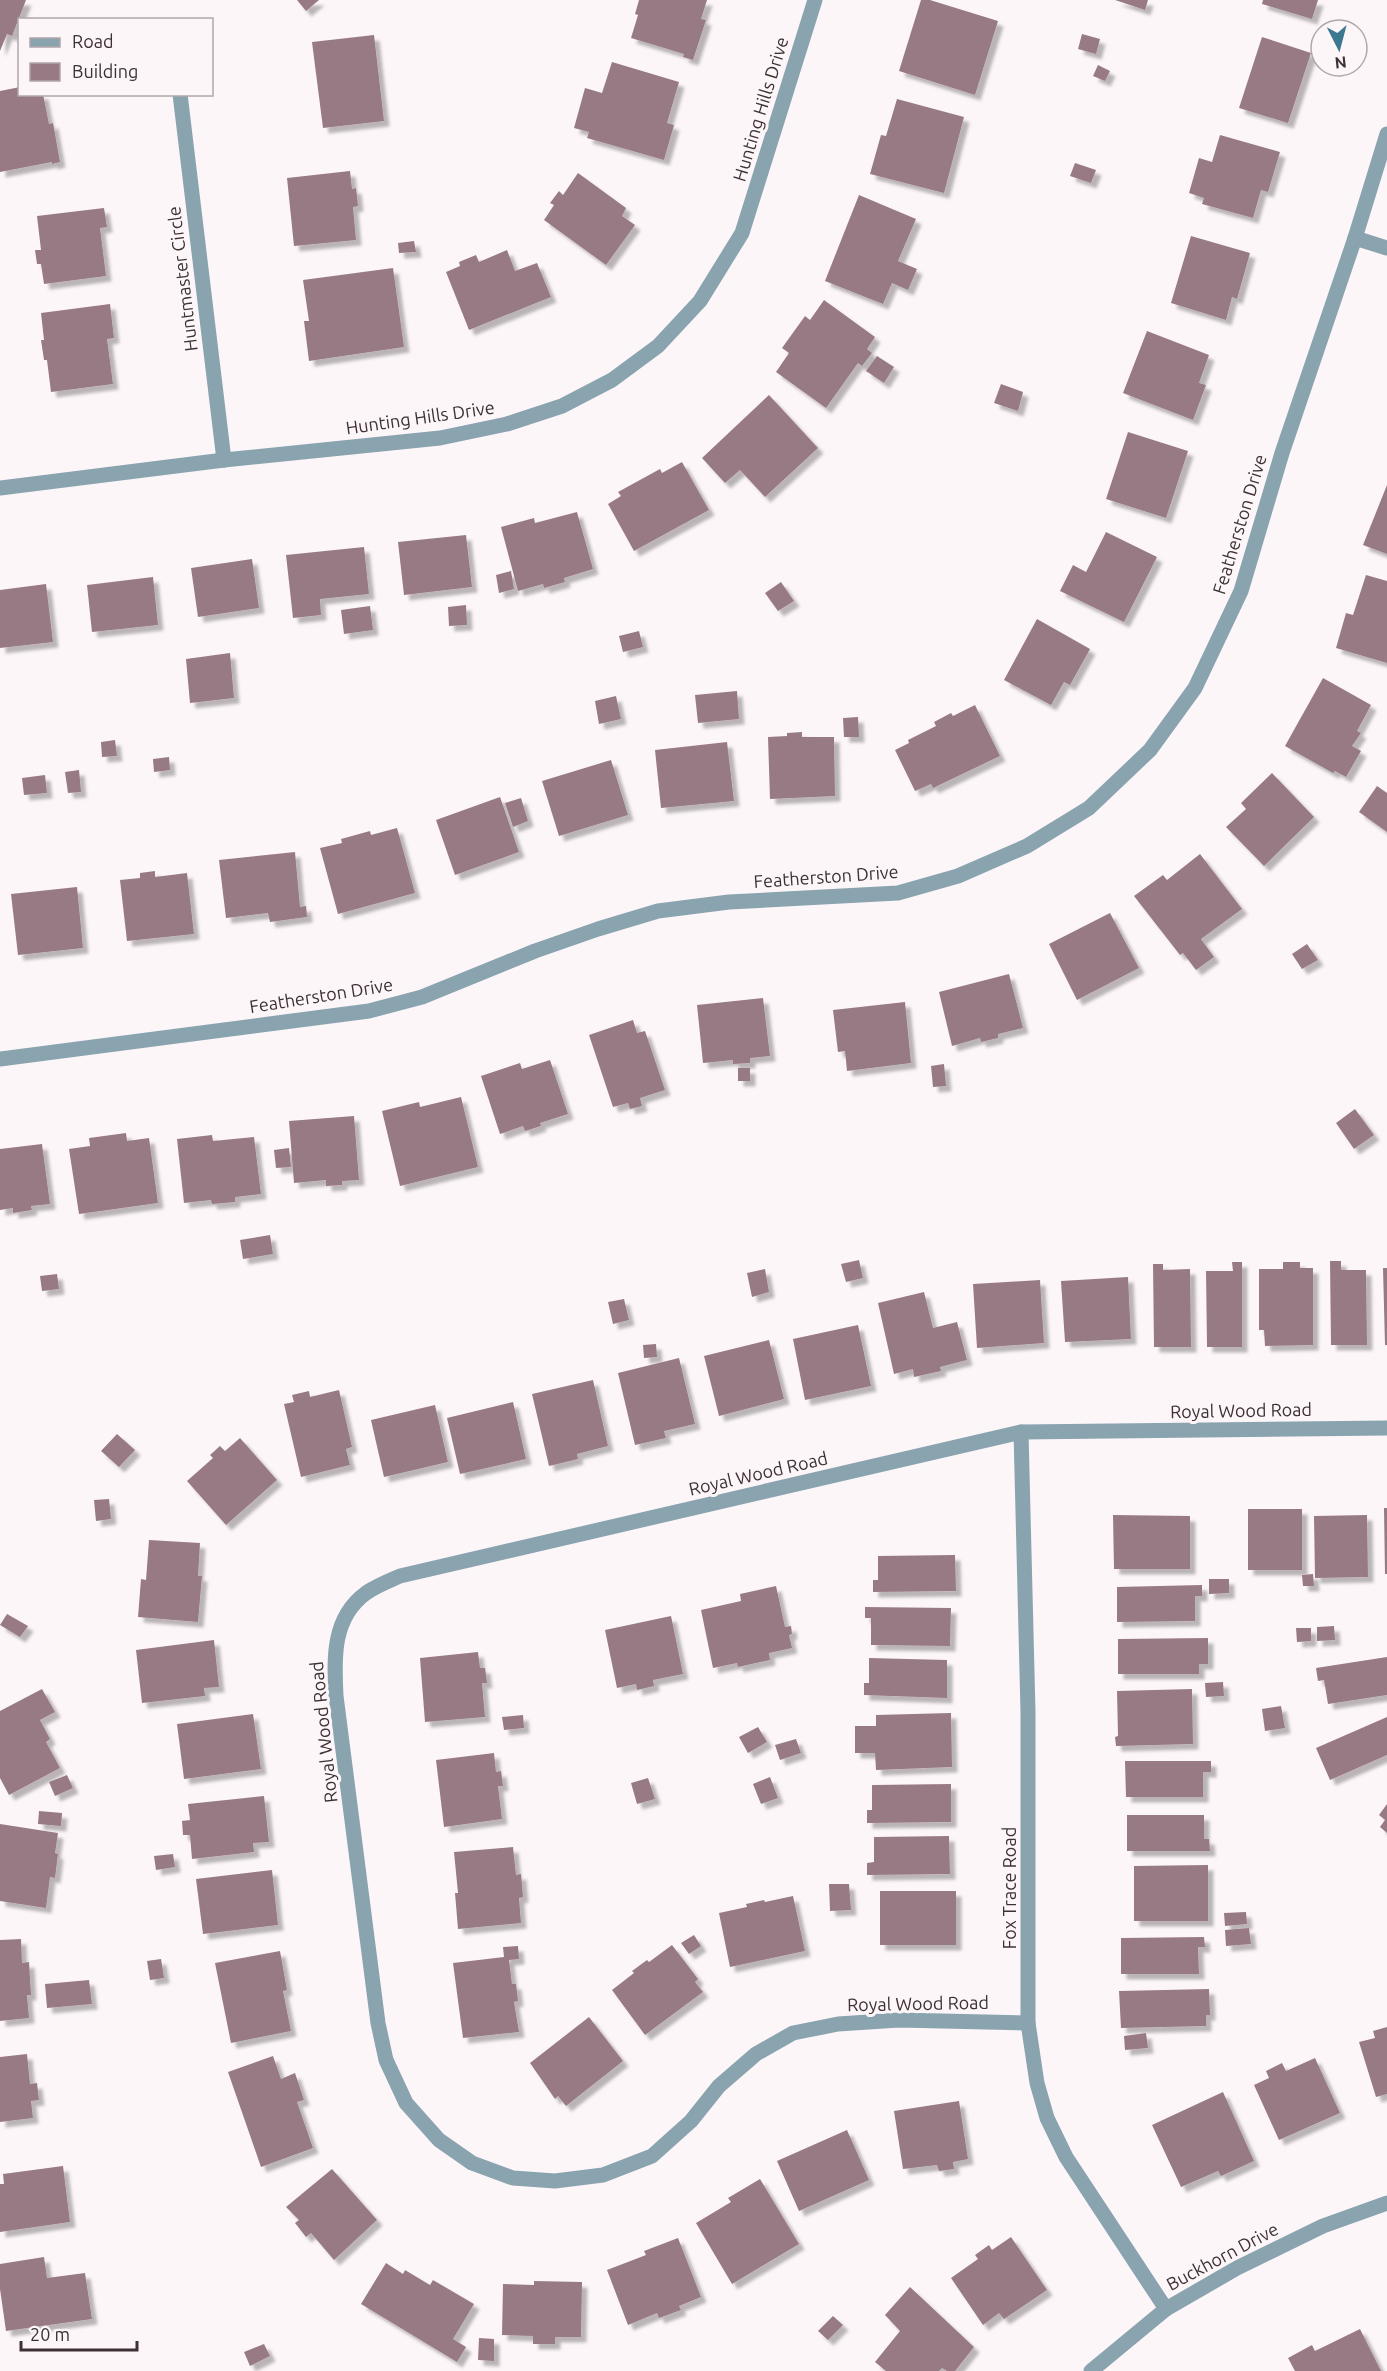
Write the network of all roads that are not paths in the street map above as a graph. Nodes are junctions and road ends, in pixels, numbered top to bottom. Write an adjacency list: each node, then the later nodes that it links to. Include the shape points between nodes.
1 (815, 0): 6 (street, Hunting Hills Drive, via 742,233 700,302 658,346 612,380 562,406 507,424 440,438)
2 (180, 96): 6 (street, Huntmaster Circle)
3 (1387, 134): 4 (street, Featherston Drive)
4 (1354, 238): 5 (street); 8 (street, Featherston Drive, via 1282,453 1241,591 1195,688 1150,750 1089,808 1036,840 958,876 898,893 729,902 657,911 546,948 422,997 369,1011)
5 (1387, 248)
6 (224, 460): 7 (street, Hunting Hills Drive)
7 (0, 488)
8 (0, 1059)
9 (1387, 1428): 10 (street, Royal Wood Road)
10 (1021, 1432): 11 (street, Fox Trace Road, via 1029,1712); 11 (street, Royal Wood Road, via 400,1576 367,1592 349,1609 334,1659 378,2023 386,2060 406,2103 439,2140 472,2163 513,2178 555,2181 603,2175 652,2156 691,2121 719,2086 756,2054 793,2033 838,2024 899,2020)
11 (1028, 2023): 13 (street, Fox Trace Road, via 1047,2118 1066,2157)
12 (1387, 2203): 13 (street, Buckhorn Drive, via 1323,2226 1237,2268)
13 (1166, 2309): 14 (street, Buckhorn Drive)
14 (1091, 2371)

